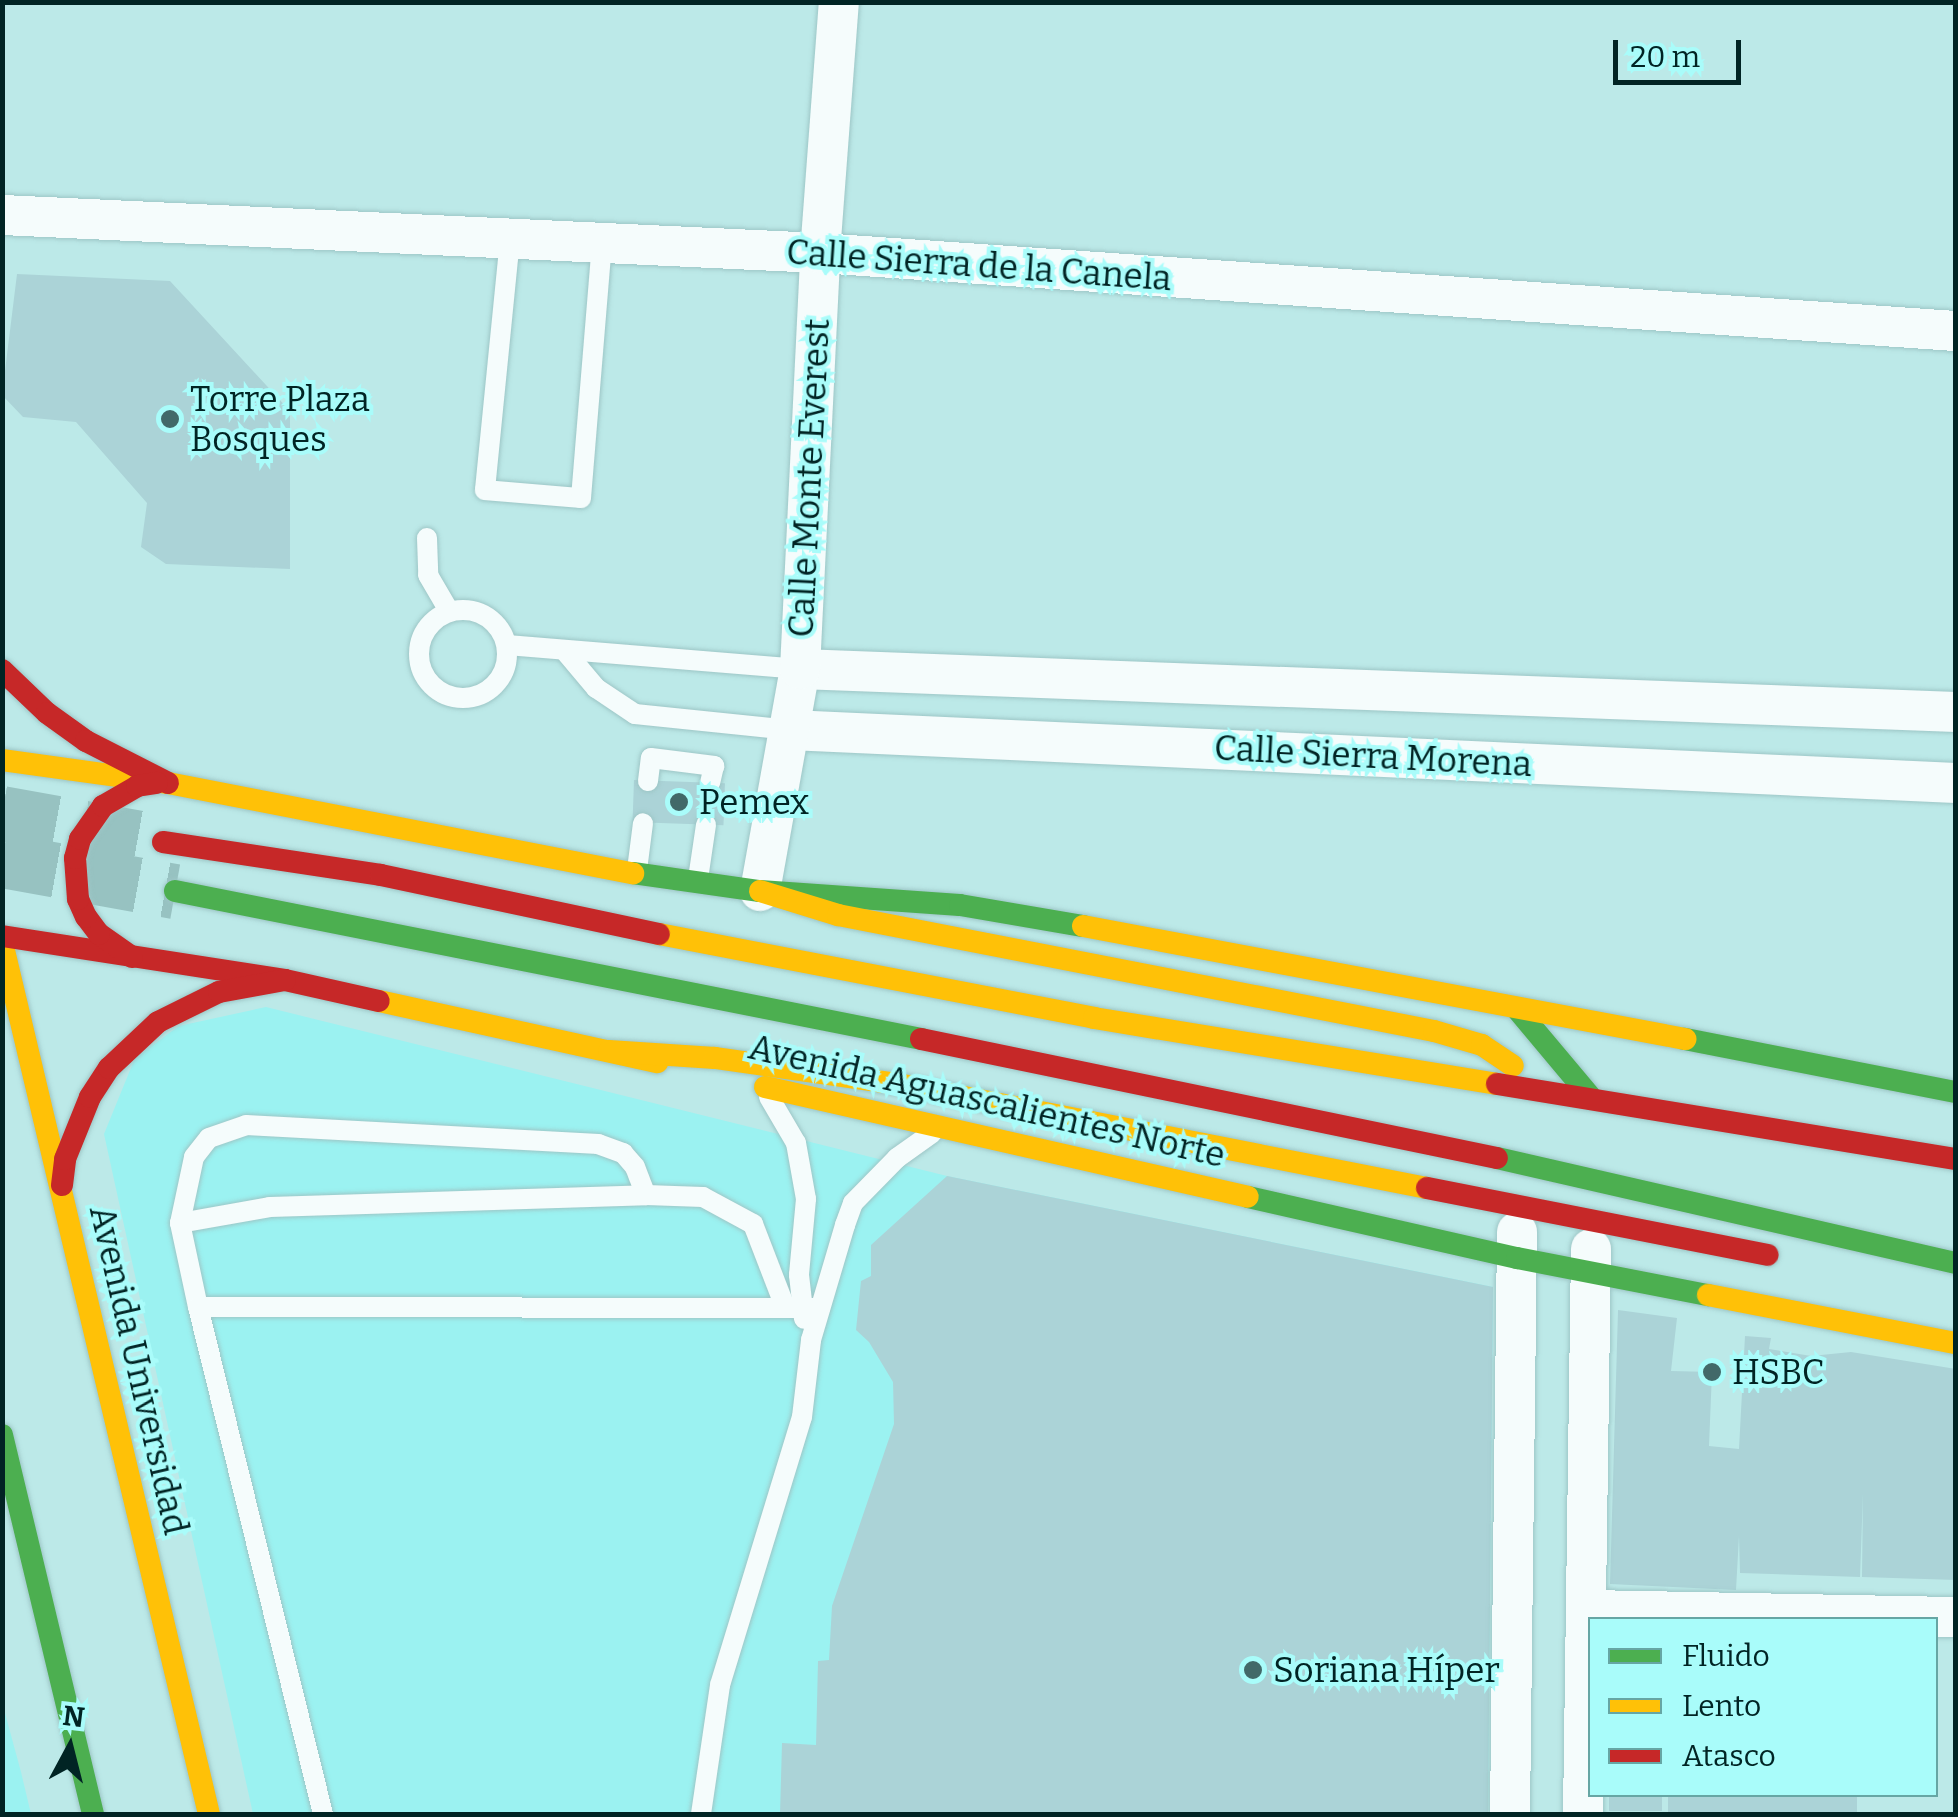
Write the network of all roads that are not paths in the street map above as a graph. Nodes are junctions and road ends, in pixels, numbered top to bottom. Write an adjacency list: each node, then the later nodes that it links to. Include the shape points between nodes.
1 (840, 2): 5 (street, Calle Monte Everest)
2 (2, 216): 3 (street, Calle Sierra de la Canela)
3 (510, 240): 4 (street, Calle Sierra de la Canela); 4 (lane, via 486,490 581,498)
4 (602, 244): 5 (street, Calle Sierra de la Canela)
5 (820, 253): 6 (street, Calle Sierra de la Canela); 11 (street, Calle Monte Everest)
6 (1956, 331)
7 (426, 538): 8 (lane, via 428,576)
8 (449, 612): 9 (lane, via 485,615); 9 (lane, via 428,627 418,653 422,671 441,692 467,697 492,687 504,672)
9 (507, 645): 10 (lane)
10 (564, 650): 11 (lane); 14 (lane, via 596,688 635,714)
11 (800, 669): 13 (street, Calle Sierra Morena); 14 (street, Calle Monte Everest)
12 (2, 670): 18 (main road, via 86,742)
13 (1956, 712)
14 (790, 730): 19 (street, Calle Sierra Morena); 26 (street, Calle Monte Everest)
15 (2, 760): 18 (main road)
16 (648, 780): 17 (lane, via 651,758 714,766)
17 (710, 782)
18 (162, 783): 23 (main road); 28 (main road, via 137,786 103,806 80,838 75,858 86,917)
19 (1956, 783)
20 (643, 822): 23 (lane)
21 (706, 825): 24 (lane)
22 (164, 842): 33 (main road, via 381,875 1094,1018)
23 (637, 874): 24 (main road)
24 (698, 881): 26 (main road)
25 (175, 890): 45 (main road, Avenida Aguascalientes Norte, via 1339,1122)
26 (760, 891): 30 (main road, via 960,906); 33 (main road, via 838,915 1434,1031 1482,1045)
27 (2, 939): 28 (main road, Avenida Aguascalientes Norte); 38 (main road, Avenida Universidad)
28 (132, 957): 29 (main road, Avenida Aguascalientes Norte)
29 (285, 980): 31 (main road, Avenida Aguascalientes Norte); 38 (main road, via 187,1005 120,1058 90,1096 76,1128)
30 (1516, 1008): 34 (main road); 35 (main road)
31 (609, 1051): 32 (main road, Avenida Aguascalientes Norte); 40 (main road, via 715,1058 898,1084)
32 (762, 1086): 36 (main road, Avenida Aguascalientes Norte); 48 (lane, via 796,1144 806,1199)
33 (1544, 1088): 35 (main road)
34 (1956, 1092)
35 (1589, 1096): 37 (main road)
36 (941, 1126): 43 (main road, Avenida Aguascalientes Norte); 48 (lane, via 853,1203)
37 (1956, 1158)
38 (62, 1193): 54 (main road, Avenida Universidad)
39 (646, 1195): 42 (lane, via 270,1207); 42 (lane, via 623,1153 598,1144 246,1125 208,1138 194,1157); 48 (lane, via 703,1197 753,1224)
40 (1516, 1203): 41 (main road); 43 (street)
41 (1591, 1219): 44 (main road); 46 (street)
42 (180, 1223): 47 (lane)
43 (1517, 1258): 46 (main road, Avenida Aguascalientes Norte); 57 (street)
44 (1783, 1258)
45 (1956, 1263)
46 (1590, 1273): 49 (main road, Avenida Aguascalientes Norte); 51 (street)
47 (198, 1307): 48 (lane); 55 (lane)
48 (802, 1308): 56 (lane, via 810,1340 802,1417 720,1685)
49 (1956, 1343)
50 (2, 1434): 53 (main road)
51 (1588, 1610): 52 (street); 58 (street)
52 (1910, 1617)
53 (93, 1814)
54 (209, 1814)
55 (324, 1814)
56 (701, 1814)
57 (1510, 1814)
58 (1583, 1814)

